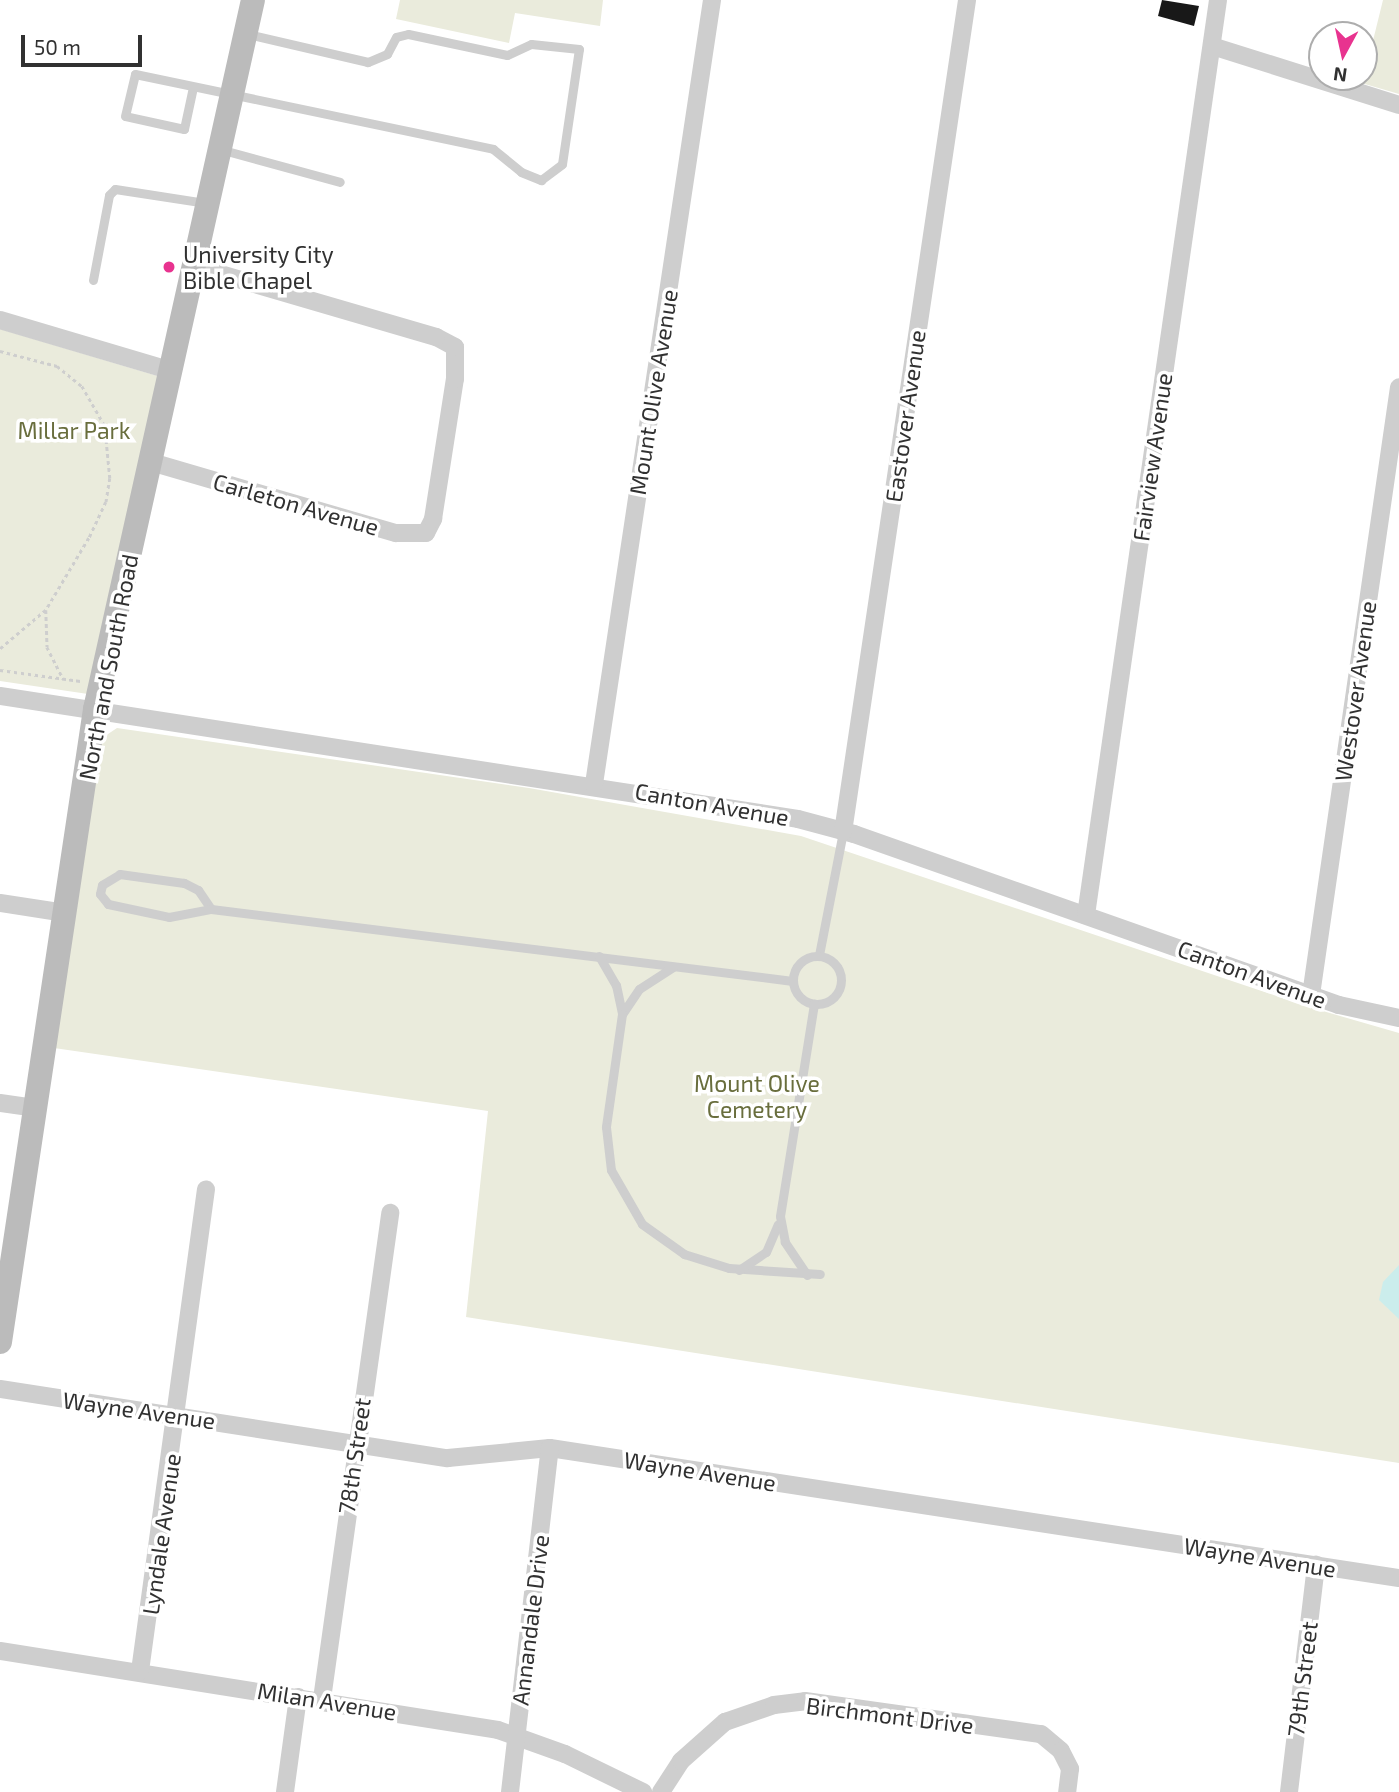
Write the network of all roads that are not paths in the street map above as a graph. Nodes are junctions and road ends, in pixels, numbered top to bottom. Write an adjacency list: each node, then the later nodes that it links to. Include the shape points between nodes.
1 (253, 0): 5 (street, North and South Road)
2 (712, 0): 21 (street, Mount Olive Avenue)
3 (967, 0): 22 (street, Eastover Avenue)
4 (1218, 0): 6 (street, Fairview Avenue)
5 (246, 33): 8 (street, North and South Road); 8 (lane, via 368,62 387,54 396,37 408,34 507,55 531,44 579,48 562,164 541,180 521,172 493,149)
6 (1212, 46): 9 (street); 26 (street, Fairview Avenue)
7 (193, 88): 7 (lane, via 135,74 125,116 184,129); 8 (lane)
8 (233, 96): 10 (street, North and South Road)
9 (1399, 105)
10 (221, 149): 11 (lane); 12 (street, North and South Road)
11 (340, 181)
12 (210, 204): 13 (street, North and South Road); 14 (lane, via 115,189)
13 (197, 267): 16 (street, North and South Road); 18 (street, Carleton Avenue, via 436,337 455,347 455,379 433,519 426,533 404,534)
14 (93, 280)
15 (0, 320): 16 (street)
16 (172, 371): 18 (street, North and South Road)
17 (1399, 387): 31 (street, Westover Avenue)
18 (151, 462): 20 (street, North and South Road)
19 (0, 696): 20 (street, Canton Avenue)
20 (95, 709): 21 (street, Canton Avenue); 25 (street, North and South Road)
21 (594, 784): 22 (street, Canton Avenue, via 740,807)
22 (843, 832): 26 (street, Canton Avenue); 27 (lane)
23 (0, 903): 25 (street)
24 (211, 909): 24 (lane, via 169,917 122,910 100,894 102,886 120,874 184,883 198,890); 28 (lane)
25 (65, 913): 36 (street, North and South Road)
26 (1086, 915): 31 (street, Canton Avenue)
27 (819, 955): 30 (lane, via 803,960); 32 (lane, via 834,962 841,983 829,1001)
28 (599, 956): 29 (lane); 33 (lane, via 616,985)
29 (674, 966): 30 (lane); 33 (lane, via 639,989)
30 (793, 981): 32 (lane, via 800,996)
31 (1311, 995): 34 (street, Canton Avenue)
32 (814, 1004): 39 (lane)
33 (622, 1014): 40 (lane, via 606,1127 611,1170 628,1206 662,1241 705,1262)
34 (1399, 1018)
35 (0, 1103): 36 (street)
36 (35, 1108): 43 (street, North and South Road)
37 (206, 1189): 45 (street, Lyndale Avenue)
38 (390, 1213): 46 (street, 78th Street)
39 (780, 1216): 40 (lane, via 766,1252); 41 (lane, via 785,1242)
40 (739, 1270): 41 (lane)
41 (807, 1275): 42 (lane)
42 (820, 1275)
43 (0, 1342)
44 (0, 1390): 45 (street, Wayne Avenue)
45 (178, 1415): 46 (street, Wayne Avenue); 51 (street, Lyndale Avenue)
46 (355, 1444): 47 (street, Wayne Avenue, via 448,1458); 53 (street, 78th Street)
47 (550, 1448): 48 (street, Wayne Avenue); 54 (street, Annandale Drive)
48 (1316, 1565): 49 (street, Wayne Avenue); 60 (street, 79th Street)
49 (1399, 1578)
50 (0, 1651): 51 (street, Milan Avenue)
51 (140, 1671): 52 (street, Milan Avenue)
52 (298, 1697): 53 (street, Milan Avenue); 55 (street)
53 (322, 1699): 54 (street, Milan Avenue, via 498,1730)
54 (516, 1738): 56 (street, Annandale Drive); 57 (street, Milan Avenue, via 565,1754)
55 (285, 1792)
56 (510, 1792)
57 (643, 1792)
58 (661, 1792): 59 (street, Birchmont Drive, via 681,1761 725,1722 774,1705 805,1701 1041,1734 1061,1751 1070,1769)
59 (1067, 1792)
60 (1289, 1792)

